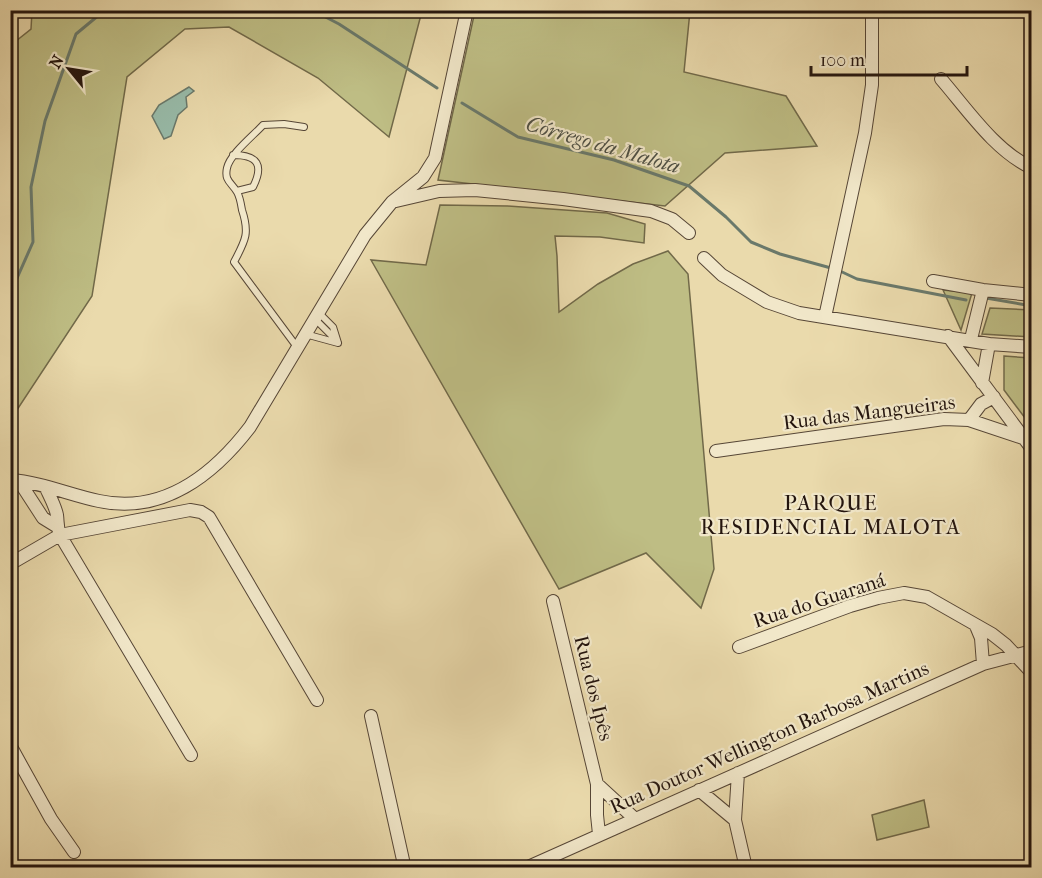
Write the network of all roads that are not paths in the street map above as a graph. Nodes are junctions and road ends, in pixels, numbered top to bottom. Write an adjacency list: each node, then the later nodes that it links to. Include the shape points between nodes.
1 (468, 10): 8 (street, via 435,158 423,177)
2 (872, 10): 15 (street, via 872,85 865,133)
3 (941, 79): 6 (street, via 1004,151)
4 (304, 127): 5 (lane, via 263,125)
5 (233, 155): 7 (lane, via 227,180); 7 (lane, via 248,155 259,169 253,187)
6 (1032, 168)
7 (237, 191): 20 (lane, via 247,236 234,262)
8 (392, 202): 9 (street, via 439,191 476,190 651,211 672,219); 14 (street, via 365,235)
9 (689, 233)
10 (704, 258): 15 (street, via 722,275 767,302)
11 (933, 281): 12 (street)
12 (983, 290): 13 (street); 18 (street)
13 (1032, 295)
14 (316, 315): 16 (street); 16 (lane, via 338,343)
15 (825, 317): 17 (street)
16 (304, 334): 20 (street)
17 (948, 336): 18 (street); 22 (street)
18 (971, 339): 19 (street)
19 (989, 344): 21 (street); 22 (street)
20 (297, 346): 29 (street, via 234,448 185,488 144,502 121,504)
21 (1032, 347)
22 (982, 383): 23 (street)
23 (994, 397): 24 (street, via 981,404); 25 (street)
24 (969, 420): 25 (street, Rua das Mangueiras); 27 (street, Rua das Mangueiras, via 944,419)
25 (1023, 438): 26 (street)
26 (1032, 449)
27 (716, 451)
28 (15, 481): 29 (street); 30 (street, via 43,518)
29 (45, 486): 30 (street)
30 (58, 530): 31 (street); 39 (street, via 190,510 209,517); 42 (street)
31 (10, 564)
32 (553, 602): 44 (street, Rua dos Ipês)
33 (976, 626): 34 (street, Rua do Guaraná, via 927,597 904,593 850,606); 36 (street, Rua do Guaraná, via 992,634); 37 (street)
34 (739, 647)
35 (1032, 651): 36 (street, Rua Doutor Wellington Barbosa Martins)
36 (1015, 655): 37 (street, Rua Doutor Wellington Barbosa Martins); 38 (street, Rua do Guaraná)
37 (983, 664): 43 (street, Rua Doutor Wellington Barbosa Martins)
38 (1032, 673)
39 (317, 700)
40 (371, 716): 50 (street)
41 (10, 745): 49 (street)
42 (191, 755)
43 (738, 773): 45 (street, Rua Doutor Wellington Barbosa Martins); 47 (street)
44 (597, 784): 46 (street); 48 (street, Rua dos Ipês)
45 (699, 789): 46 (street, Rua Doutor Wellington Barbosa Martins); 47 (street)
46 (634, 818): 48 (street, Rua Doutor Wellington Barbosa Martins)
47 (735, 820): 52 (street)
48 (599, 834): 51 (street, Rua Doutor Wellington Barbosa Martins)
49 (74, 852)
50 (405, 865)
51 (526, 867)
52 (746, 867)

